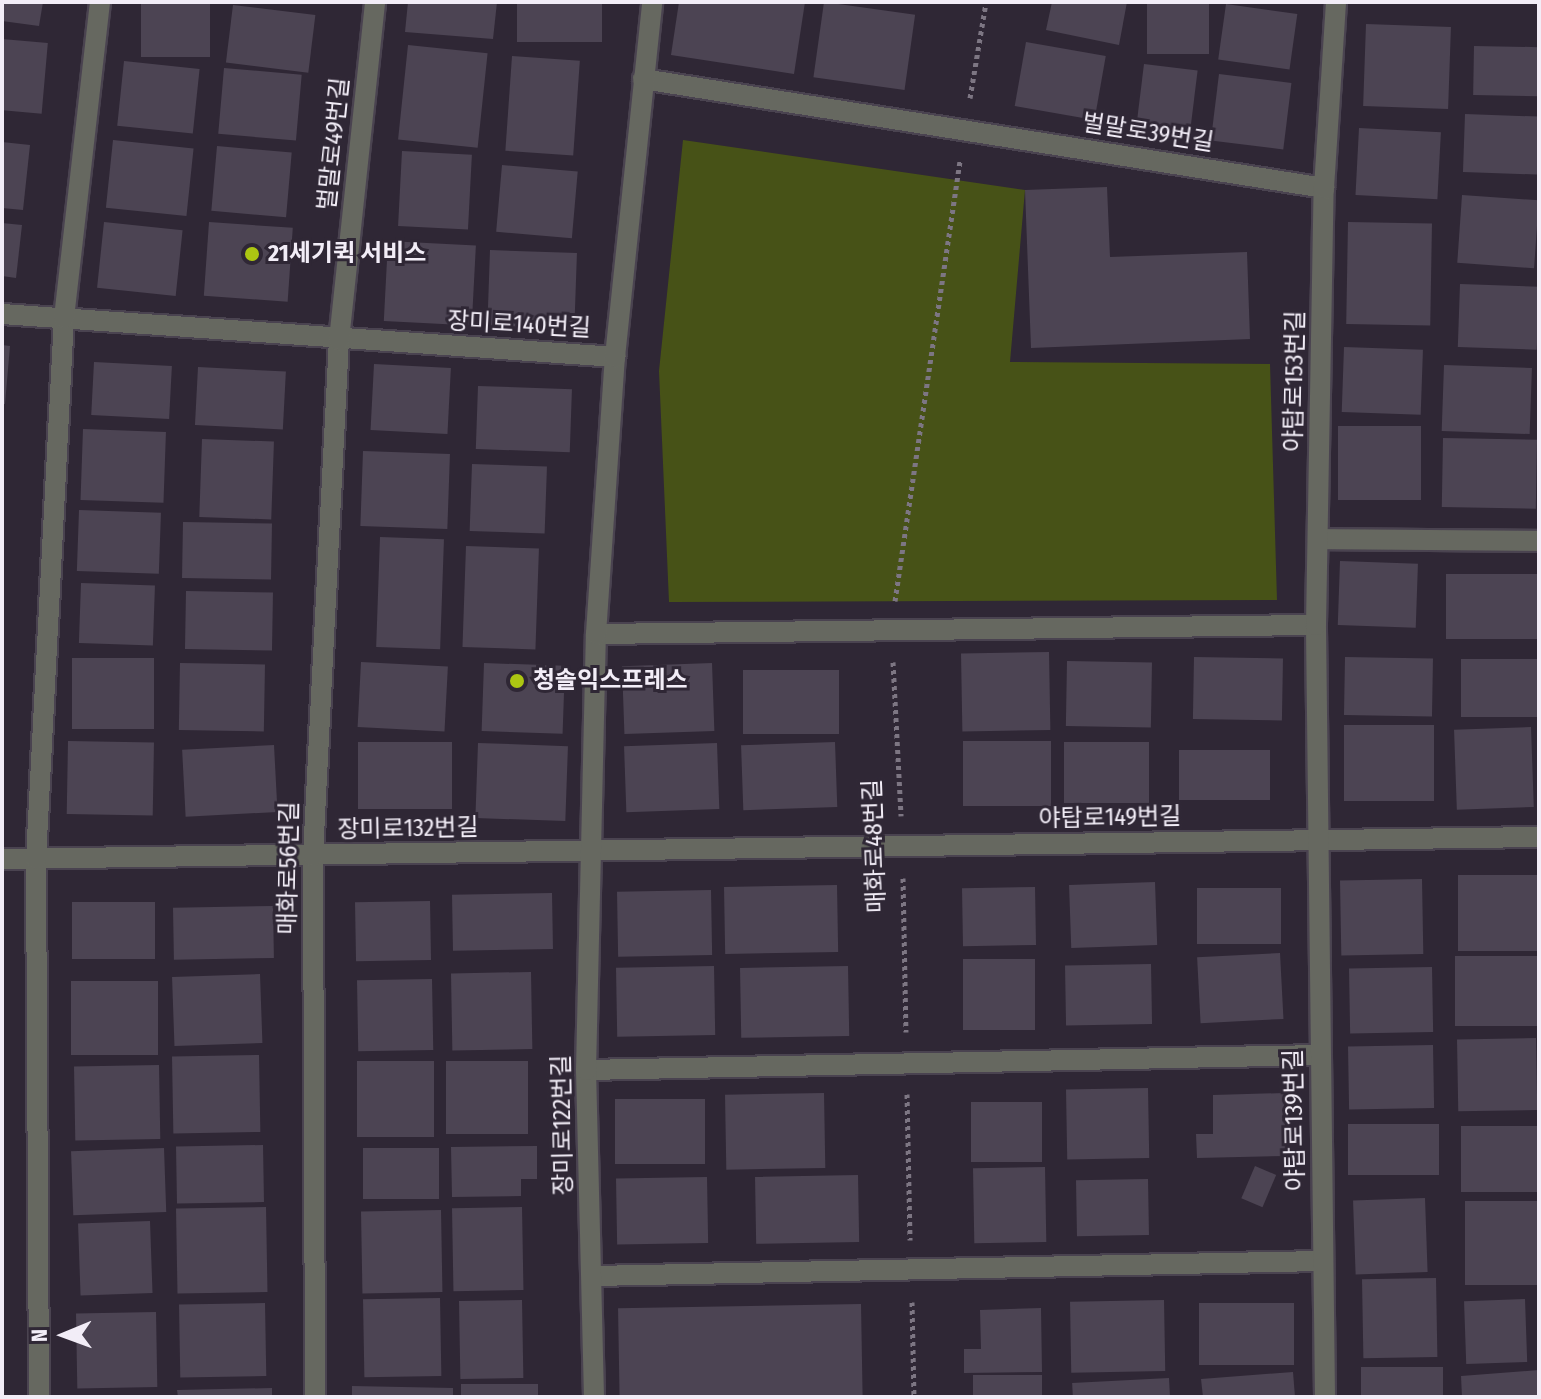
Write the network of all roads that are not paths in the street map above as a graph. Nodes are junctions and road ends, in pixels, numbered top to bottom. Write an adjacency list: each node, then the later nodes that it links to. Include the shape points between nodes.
1 (100, 2): 8 (street)
2 (375, 2): 9 (street, 벌말로49번길)
3 (652, 2): 5 (street, 장미로140번길)
4 (1336, 2): 6 (street, 야탑로153번길)
5 (643, 79): 6 (street, 벌말로39번길); 10 (street, 장미로140번길)
6 (1324, 188): 11 (street, 야탑로153번길)
7 (2, 314): 8 (street, 장미로140번길)
8 (64, 318): 9 (street, 장미로140번길); 21 (street)
9 (339, 340): 10 (street, 장미로140번길); 19 (street, 매화로56번길)
10 (615, 357): 14 (street)
11 (1318, 539): 12 (street); 13 (street)
12 (1539, 541)
13 (1316, 625): 14 (street); 16 (street)
14 (596, 634): 18 (street)
15 (1539, 837): 16 (street, 야탑로149번길)
16 (1317, 842): 17 (street, 야탑로149번길); 22 (street, 야탑로139번길)
17 (903, 846): 18 (street, 장미로132번길)
18 (588, 852): 19 (street, 장미로132번길); 23 (street, 장미로122번길)
19 (313, 856): 21 (street, 장미로132번길); 27 (street, 매화로56번길)
20 (2, 859): 21 (street, 장미로132번길)
21 (36, 859): 26 (street)
22 (1320, 1055): 23 (street); 24 (street, 야탑로139번길)
23 (586, 1070): 25 (street, 장미로122번길)
24 (1323, 1261): 25 (street); 29 (street, 야탑로139번길)
25 (593, 1276): 28 (street, 장미로122번길)
26 (39, 1397)
27 (315, 1397)
28 (594, 1397)
29 (1325, 1397)

